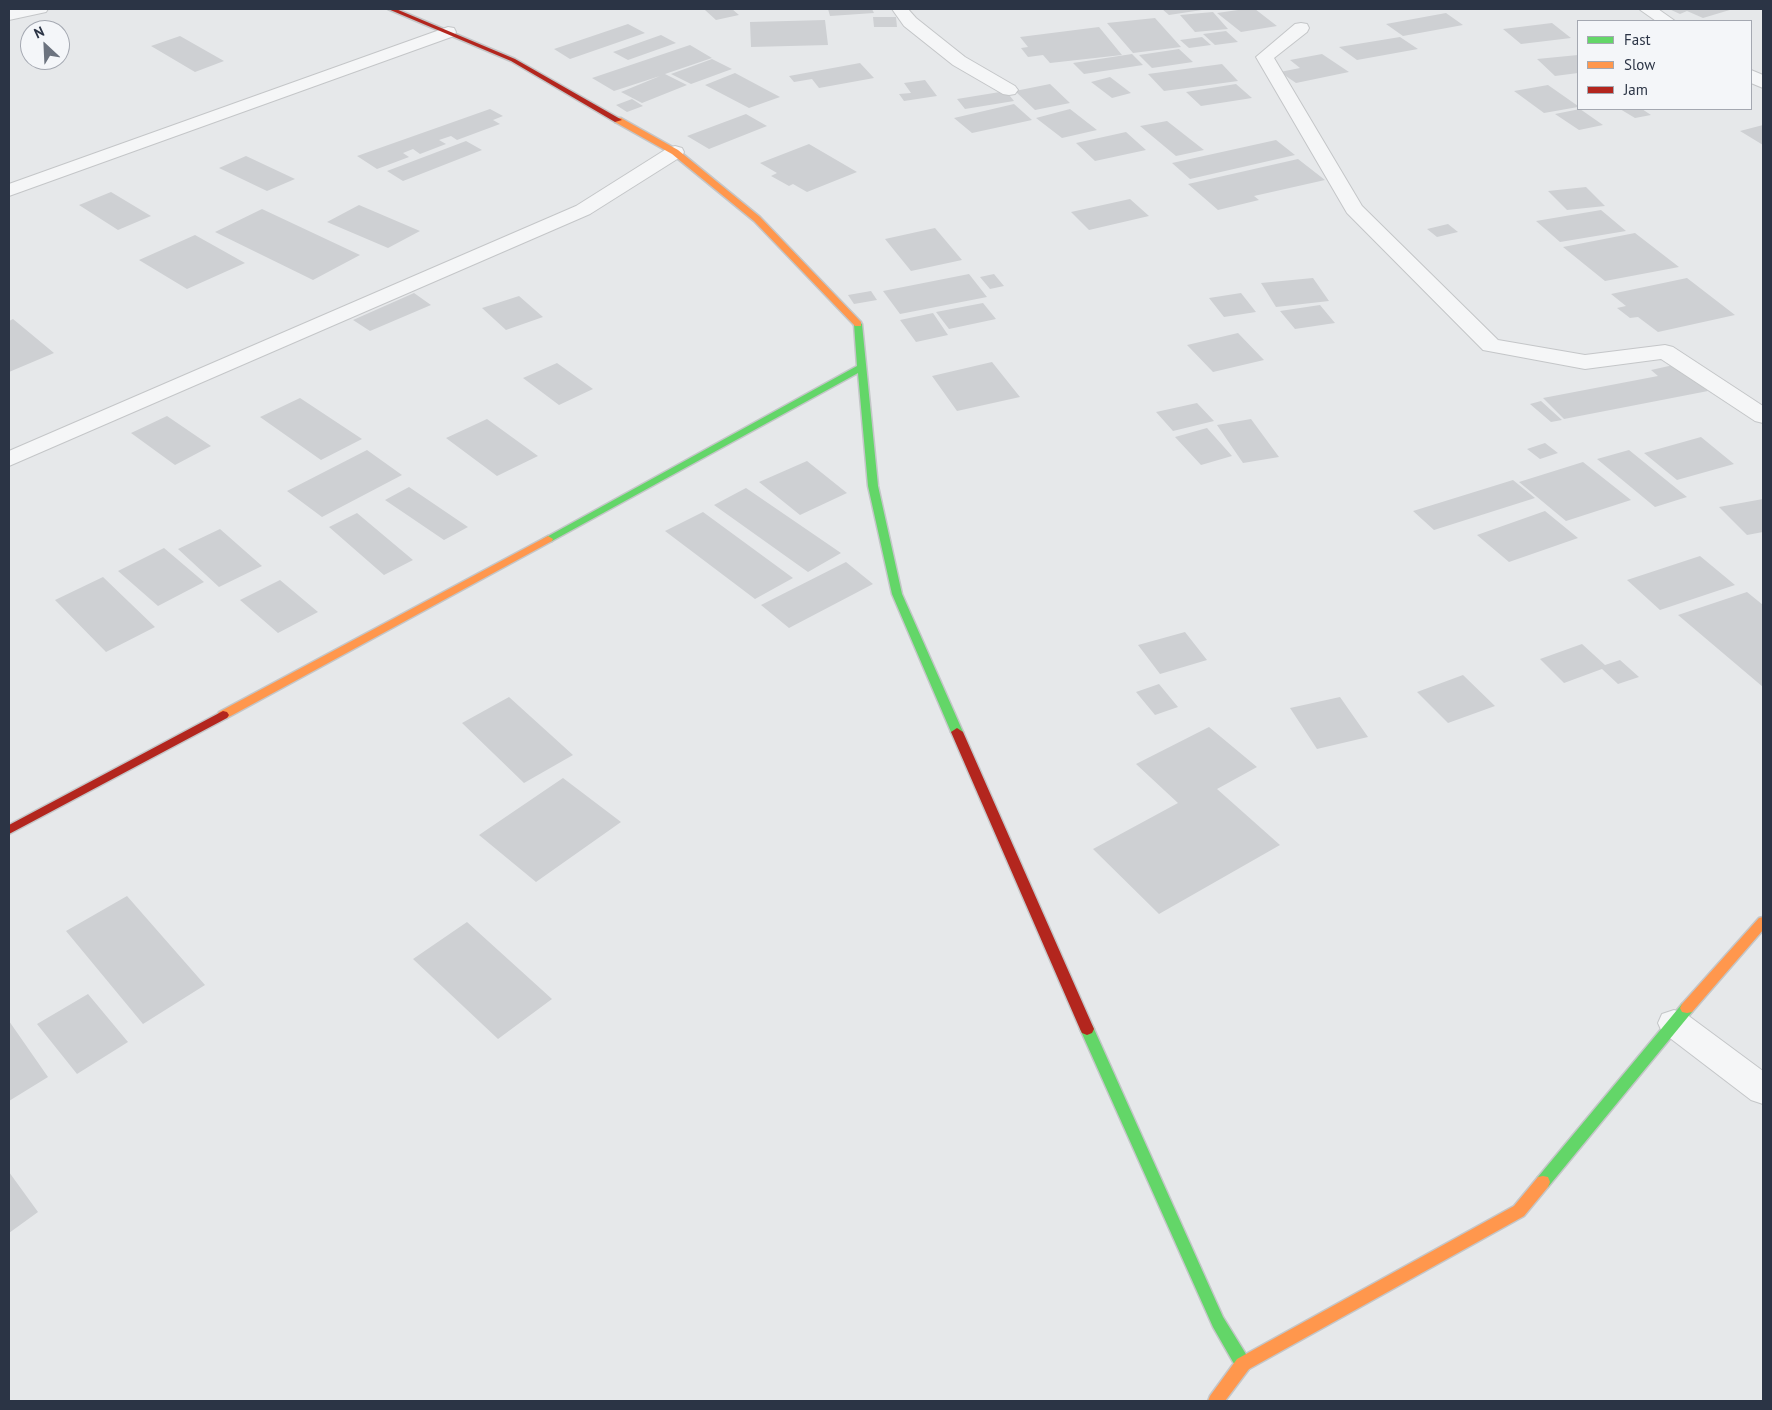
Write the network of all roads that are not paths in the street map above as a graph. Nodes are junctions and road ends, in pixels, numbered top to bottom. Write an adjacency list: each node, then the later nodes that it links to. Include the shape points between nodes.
1 (40, 9): 5 (street)
2 (391, 9): 8 (street)
3 (900, 9): 11 (street, via 910,22 959,61)
4 (1647, 9): 6 (street)
5 (9, 15)
6 (1665, 20)
7 (1300, 28): 15 (street, via 1265,57 1354,209 1492,345 1585,362 1665,352)
8 (448, 32): 12 (street, via 513,60); 13 (street)
9 (1752, 76): 10 (street)
10 (1763, 83)
11 (1009, 90)
12 (676, 152): 14 (street, via 757,219 858,324); 16 (street, via 583,210)
13 (9, 190)
14 (862, 367): 17 (street); 21 (street, via 873,486 897,594 1148,1170 1218,1322)
15 (1763, 416)
16 (9, 459)
17 (9, 830)
18 (1763, 922): 19 (street)
19 (1674, 1023): 20 (street); 21 (street, via 1519,1210)
20 (1763, 1090)
21 (1243, 1364): 22 (street)
22 (1216, 1401)

